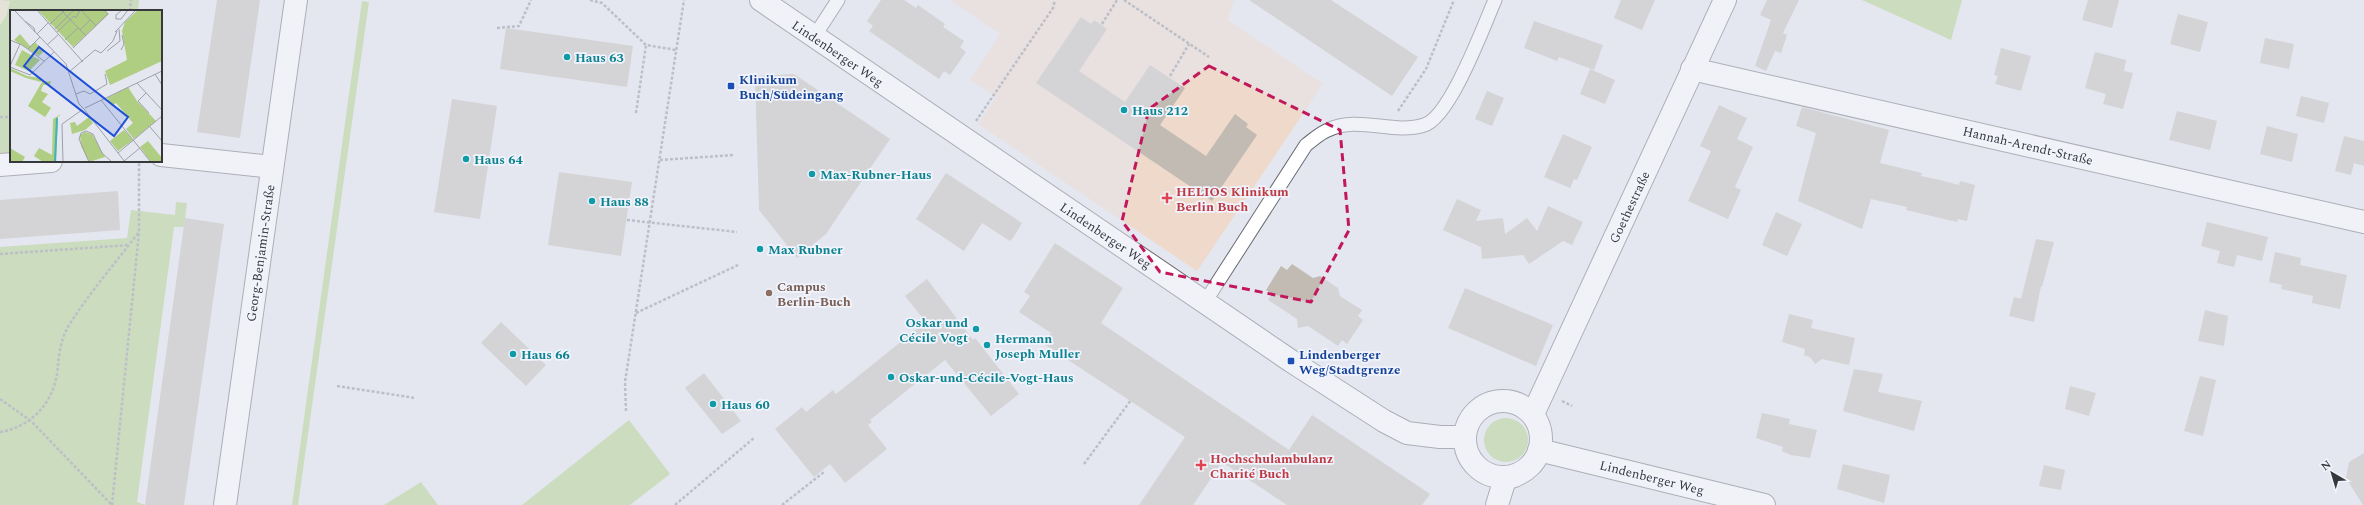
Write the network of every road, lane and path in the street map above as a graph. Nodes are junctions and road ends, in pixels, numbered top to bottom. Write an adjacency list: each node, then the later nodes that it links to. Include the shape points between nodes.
1 (131, 0): 13 (path)
2 (296, 0): 31 (street, Georg-Benjamin-Straße)
3 (531, 0): 15 (path, via 519,26)
4 (590, 0): 18 (path, via 602,3)
5 (684, 0): 19 (path)
6 (761, 0): 16 (street, Lindenberger Weg)
7 (838, 0): 16 (lane)
8 (1055, 0): 24 (path, via 1053,8)
9 (1117, 0): 14 (path)
10 (1124, 0): 17 (path)
11 (1495, 0): 40 (lane, via 1472,57 1442,110 1426,125 1388,128 1353,124 1328,130 1306,145)
12 (1725, 0): 21 (street, Goethestraße)
13 (130, 10)
14 (1102, 24)
15 (497, 28)
16 (814, 37): 40 (street, Lindenberger Weg)
17 (1189, 44): 20 (path); 22 (path)
18 (646, 45): 19 (path); 23 (path)
19 (676, 50): 27 (path)
20 (1210, 57)
21 (1692, 69): 33 (street, Hannah-Arendt-Straße); 47 (street, Goethestraße)
22 (1170, 76)
23 (636, 113)
24 (972, 126)
25 (162, 155): 31 (street)
26 (734, 156): 27 (path)
27 (660, 160): 34 (path)
28 (38, 162): 30 (street)
29 (139, 162): 35 (path)
30 (0, 165)
31 (272, 167): 57 (street, Georg-Benjamin-Straße)
32 (627, 220): 34 (path)
33 (2364, 222)
34 (651, 223): 36 (path); 41 (path)
35 (139, 232): 37 (path); 56 (path)
36 (737, 232)
37 (129, 245): 38 (path); 48 (path, via 70,322 62,340 51,394 42,410)
38 (0, 254)
39 (738, 265): 41 (path)
40 (1205, 302): 50 (street, Lindenberger Weg, via 1291,361 1401,430 1427,436)
41 (636, 313): 46 (path, via 625,382)
42 (337, 386): 43 (path)
43 (415, 398)
44 (0, 399): 48 (path)
45 (1130, 400): 53 (path)
46 (626, 411)
47 (1533, 414): 50 (street, via 1513,401 1495,400 1486,404 1470,418); 52 (street, via 1539,429)
48 (31, 421): 49 (path, via 15,430); 56 (path)
49 (0, 432)
50 (1465, 437): 55 (street, via 1473,461 1479,468 1493,476)
51 (754, 438): 58 (path)
52 (1540, 450): 55 (street, via 1527,469); 61 (street, Lindenberger Weg)
53 (1084, 464)
54 (824, 472): 59 (path)
55 (1514, 476): 60 (street, via 1505,480)
56 (112, 505)
57 (224, 505)
58 (675, 505)
59 (782, 505)
60 (1497, 505)
61 (1764, 505)

